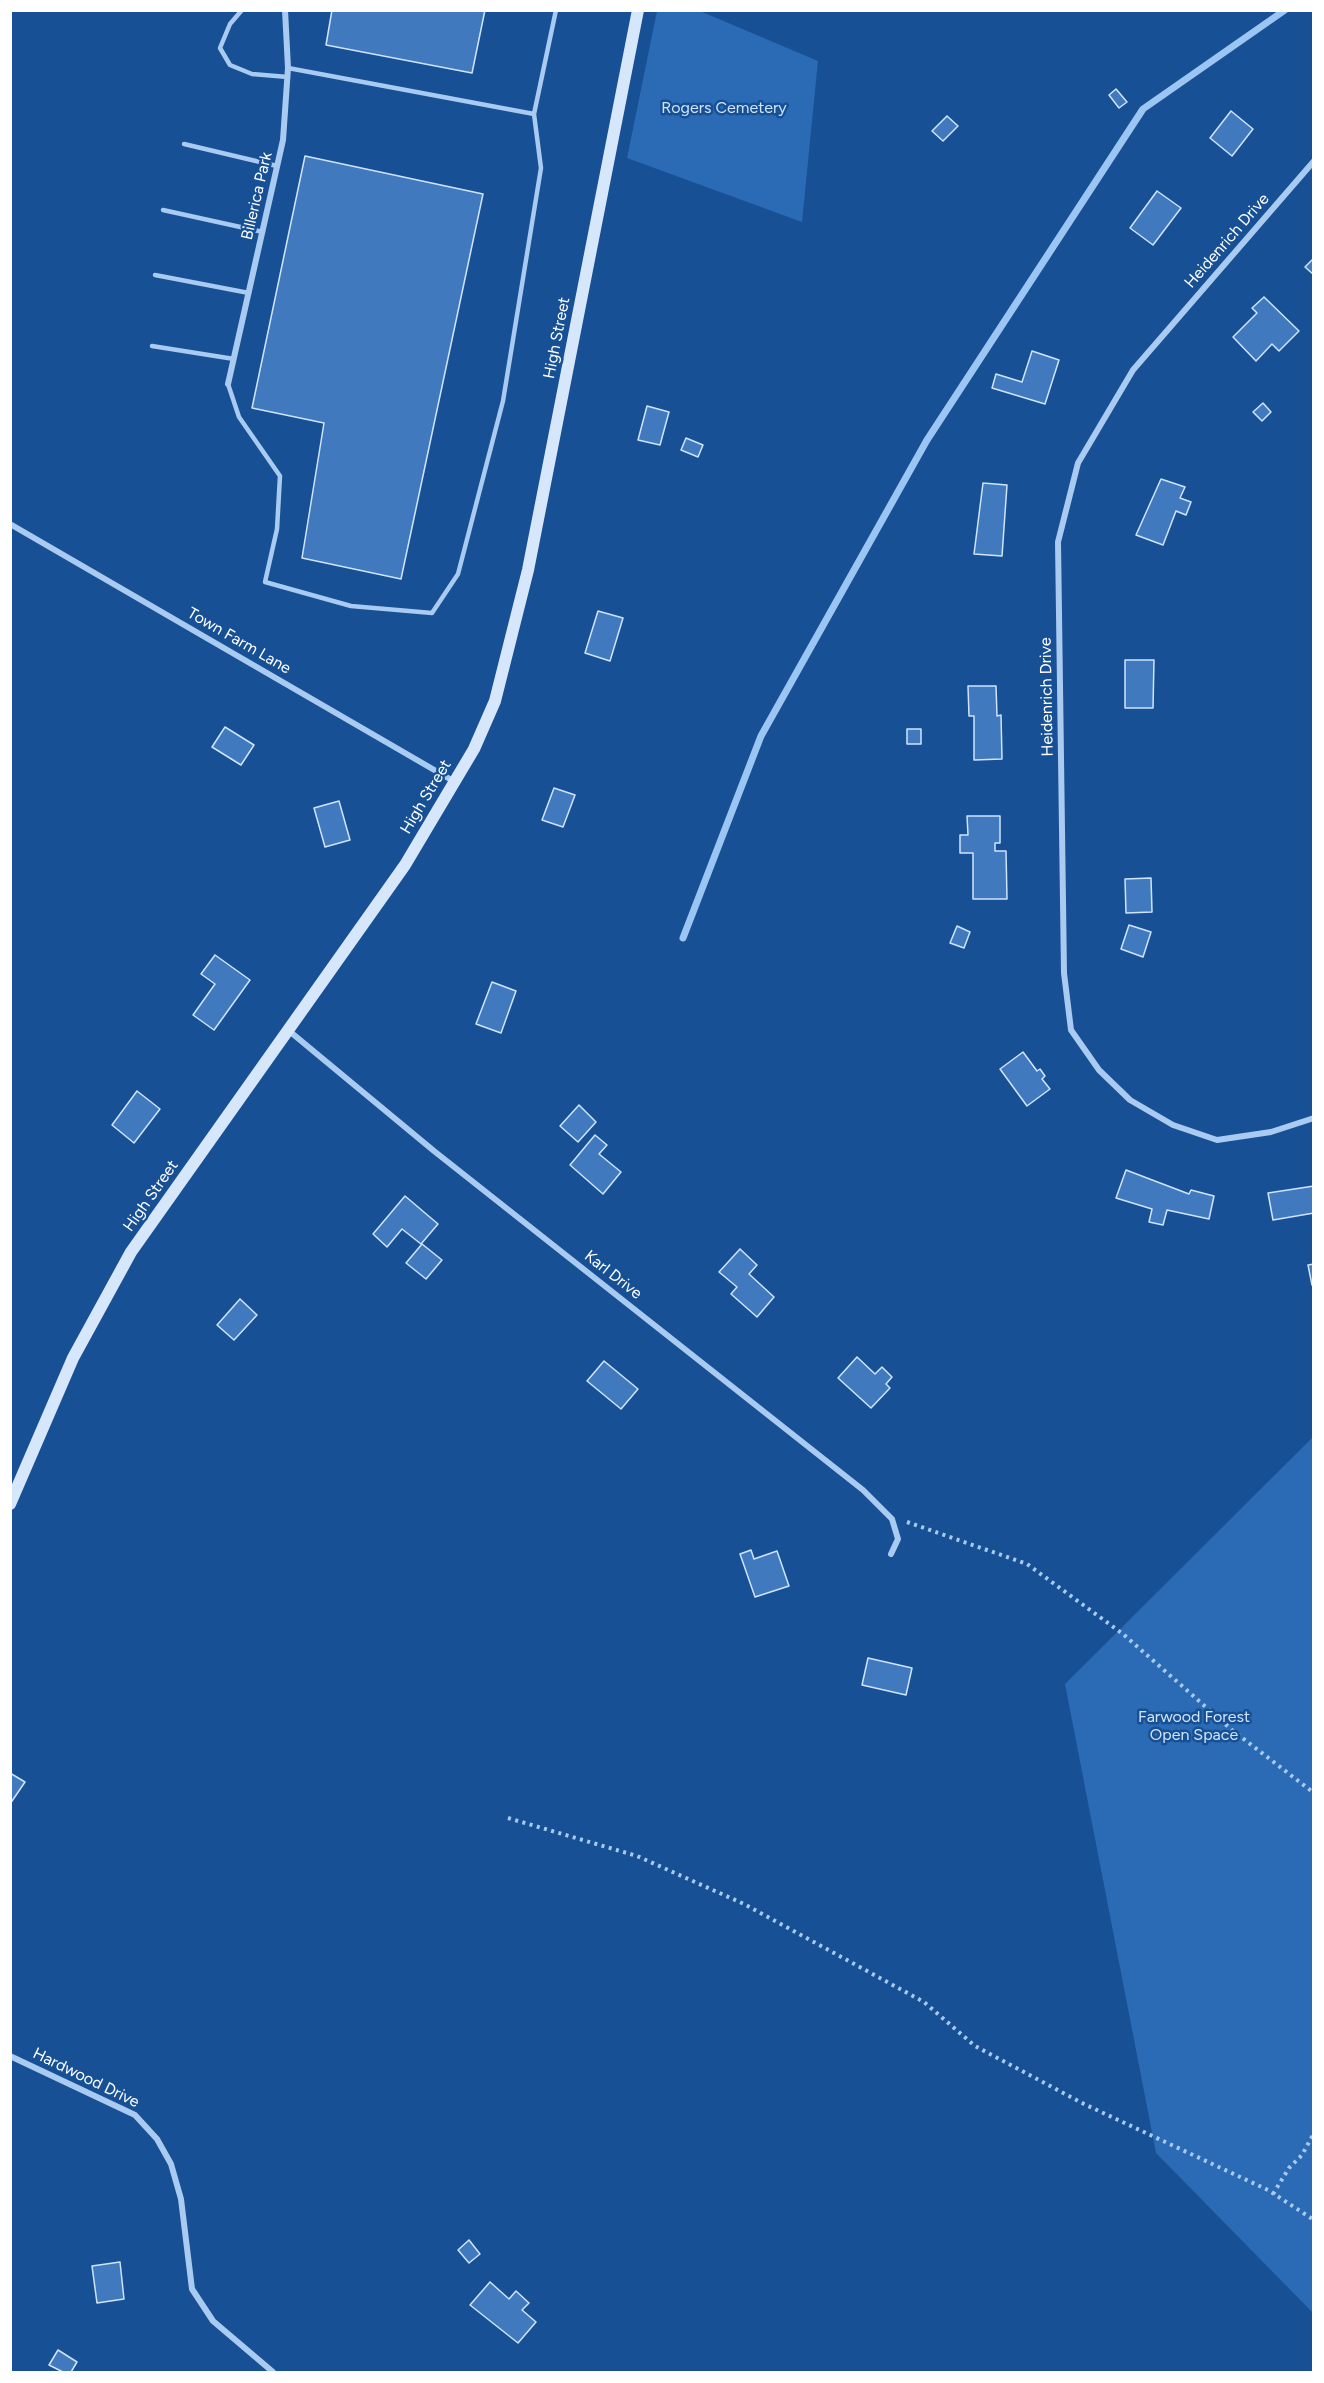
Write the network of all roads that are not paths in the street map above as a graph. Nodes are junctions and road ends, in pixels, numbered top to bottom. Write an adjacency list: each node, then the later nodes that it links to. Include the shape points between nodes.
1 (243, 10): 6 (lane, via 230,24 220,48 230,65 252,74)
2 (285, 10): 5 (street, Billerica Park)
3 (556, 10): 7 (lane)
4 (638, 10): 19 (main road, High Street, via 511,645 495,701)
5 (288, 68): 6 (street, Billerica Park); 7 (lane)
6 (288, 77): 10 (street, Billerica Park)
7 (534, 114): 17 (lane, via 541,168 503,401 458,574 432,613 351,606 265,582 277,529 280,476 239,417)
8 (184, 144): 10 (lane)
9 (1314, 161): 21 (street, Heidenrich Drive, via 1133,370 1078,463 1058,542 1064,973 1071,1030 1099,1070 1130,1100 1173,1125 1217,1140 1271,1132)
10 (277, 166): 12 (street, Billerica Park)
11 (164, 210): 12 (lane)
12 (262, 232): 14 (street, Billerica Park)
13 (155, 275): 14 (lane)
14 (249, 293): 16 (street, Billerica Park)
15 (152, 346): 16 (lane)
16 (234, 358): 17 (street, Billerica Park)
17 (228, 384)
18 (10, 524): 19 (street, Town Farm Lane)
19 (454, 782): 20 (main road, High Street, via 405,865)
20 (288, 1030): 22 (main road, High Street, via 131,1252 73,1358); 23 (street, Karl Drive, via 434,1151 863,1490 889,1515 898,1539)
21 (1314, 1118)
22 (10, 1504)
23 (891, 1554)
24 (10, 2056): 25 (street, Hardwood Drive, via 135,2115 157,2139 171,2164 180,2199 192,2289 213,2321)
25 (273, 2373)

